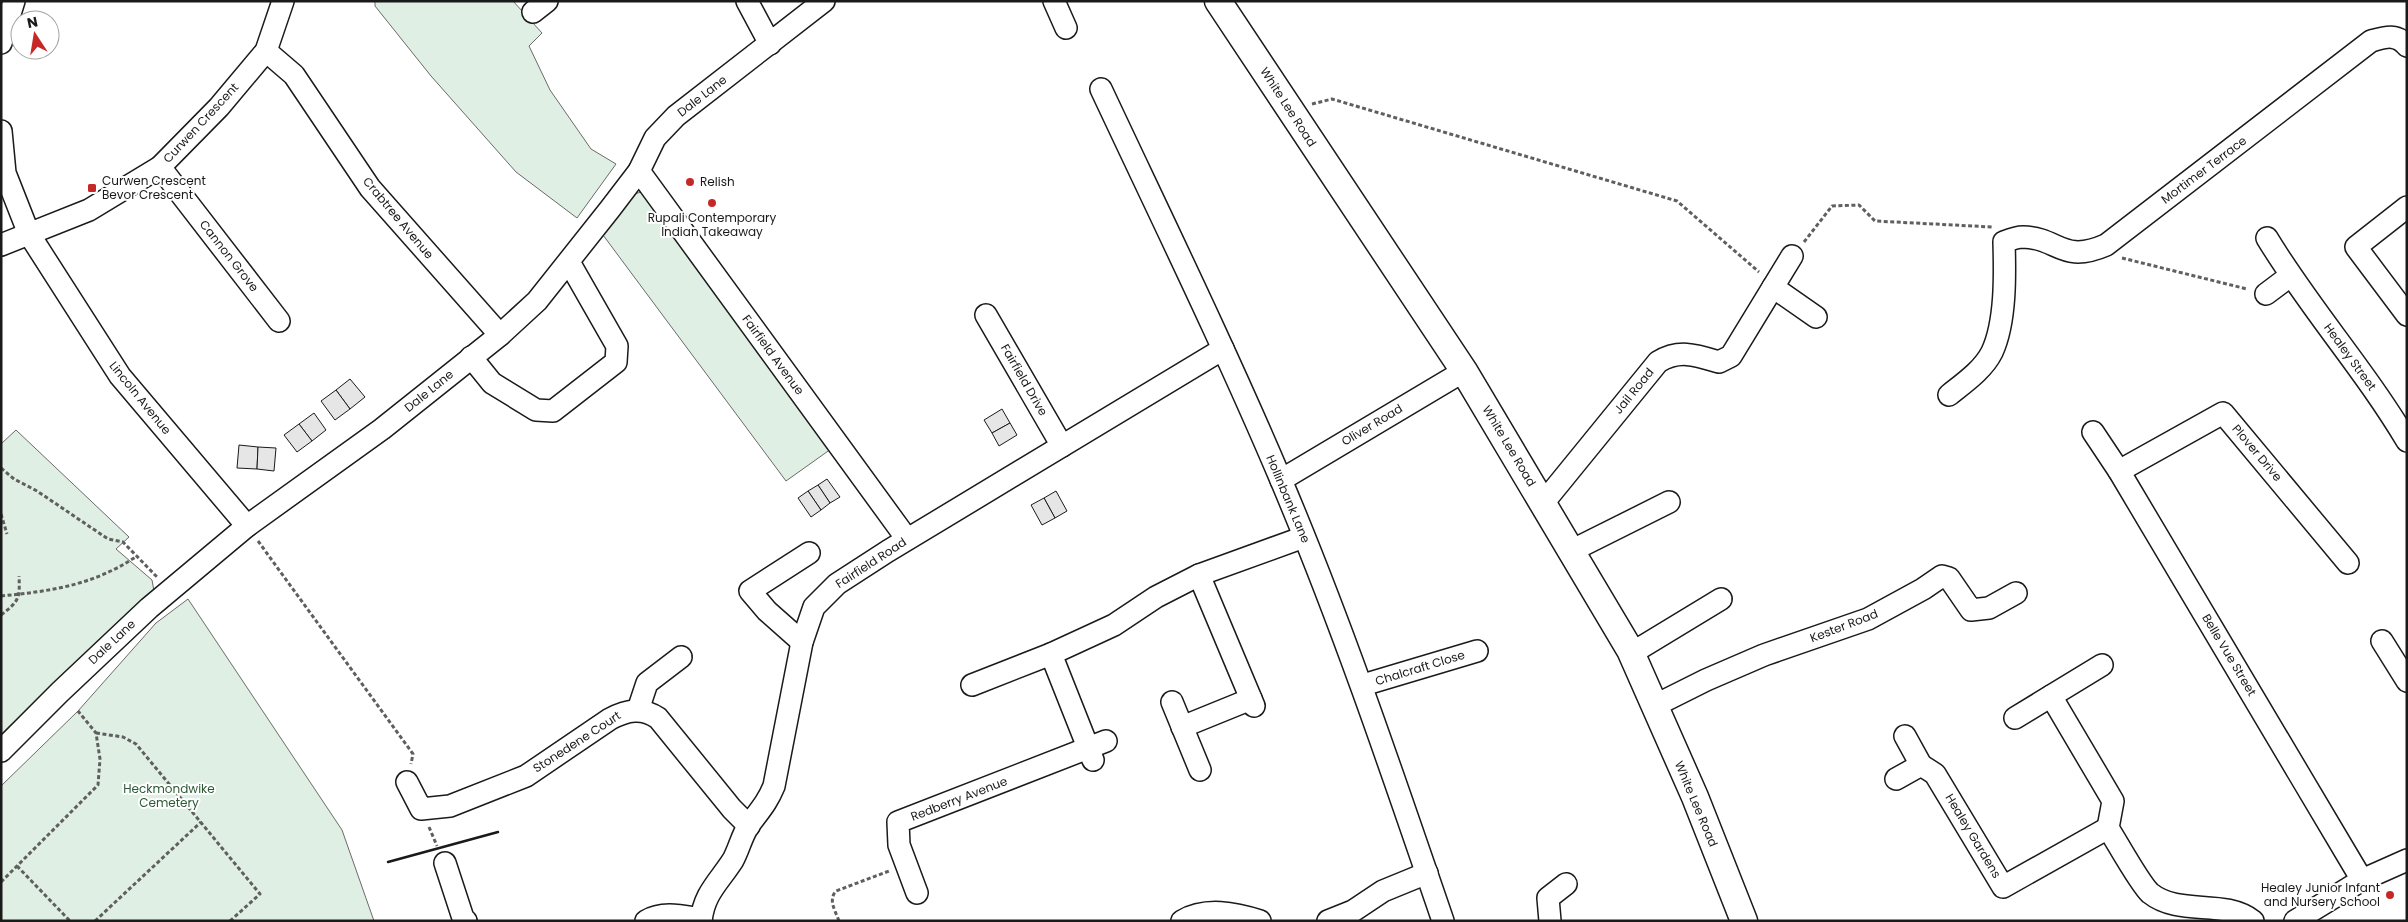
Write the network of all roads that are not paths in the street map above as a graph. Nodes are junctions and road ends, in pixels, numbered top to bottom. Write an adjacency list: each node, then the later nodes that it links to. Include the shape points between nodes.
1 (14, 1): 9 (street)
2 (283, 1): 11 (street, Curwen Crescent)
3 (747, 1): 10 (street)
4 (824, 1): 10 (street, Dale Lane)
5 (1054, 1): 7 (street)
6 (1218, 1): 32 (main road, White Lee Road)
7 (1066, 28)
8 (2398, 41): 33 (street, Mortimer Terrace, via 2371,41 2106,245 2092,251 2070,252 2022,237 2004,242 2004,294 1992,352 1982,366)
9 (1, 43)
10 (770, 44): 15 (street, Dale Lane, via 676,116 655,138)
11 (266, 50): 14 (street, Curwen Crescent, via 219,107); 29 (street, Crabtree Avenue, via 294,75 370,188)
12 (1101, 89): 30 (street, Hollinbank Lane)
13 (1, 131): 17 (street, Lincoln Avenue, via 5,173)
14 (160, 167): 17 (street, Curwen Crescent, via 89,210); 28 (street, Cannon Grove)
15 (639, 171): 21 (street, Dale Lane); 43 (street, Fairfield Avenue)
16 (2407, 207): 26 (street, via 2356,247)
17 (29, 234): 19 (street, Curwen Crescent); 41 (street, Lincoln Avenue, via 120,376)
18 (2267, 238): 22 (street, Healey Street)
19 (1, 245)
20 (1792, 256): 23 (street, Jail Road)
21 (569, 262): 29 (street, Dale Lane, via 536,301); 31 (street, via 617,346 616,362 553,411 536,410 492,383)
22 (2290, 276): 24 (street); 35 (street, Healey Street, via 2386,406)
23 (1768, 282): 27 (street); 39 (street, Jail Road, via 1732,356 1718,362 1678,353 1658,362)
24 (2266, 294)
25 (986, 315): 36 (street, Fairfield Drive)
26 (2407, 315)
27 (1816, 317)
28 (279, 322)
29 (500, 335): 31 (street, Dale Lane)
30 (1223, 349): 36 (street, Fairfield Road); 38 (street, Hollinbank Lane)
31 (471, 358): 41 (street, Dale Lane, via 382,429)
32 (1464, 370): 38 (street, Oliver Road); 39 (main road, White Lee Road)
33 (1949, 395)
34 (2093, 432): 37 (street, Belle Vue Street)
35 (2407, 441)
36 (1062, 446): 43 (street, Fairfield Road)
37 (2119, 471): 46 (street, Plover Drive, via 2223,413); 77 (street, Belle Vue Street)
38 (1281, 480): 42 (street, Hollinbank Lane)
39 (1544, 502): 44 (main road, White Lee Road)
40 (1669, 502): 44 (street)
41 (247, 526): 67 (street, Dale Lane, via 169,591 66,685)
42 (1304, 536): 47 (street); 59 (street, Hollinbank Lane)
43 (907, 539): 51 (street, Fairfield Road, via 837,584 814,607)
44 (1573, 550): 53 (main road, White Lee Road)
45 (809, 553): 51 (street, via 750,591)
46 (2348, 563)
47 (1198, 575): 54 (street, via 1156,597 1114,626); 65 (street, via 1253,702)
48 (2016, 593): 62 (street, Kester Road, via 1989,608 1971,610 1948,578 1942,576 1868,619 1764,655)
49 (1721, 599): 53 (street)
50 (2382, 641): 57 (street)
51 (802, 642): 72 (street, Fairfield Road, via 774,786 766,804)
52 (1477, 651): 59 (street, Chalcraft Close)
53 (1632, 653): 62 (main road, White Lee Road)
54 (1051, 654): 58 (street); 79 (street, Redberry Avenue, via 1096,750 898,822 899,845)
55 (681, 657): 63 (street, via 647,683)
56 (2102, 665): 60 (street)
57 (2407, 681)
58 (972, 685)
59 (1363, 685): 76 (street, Hollinbank Lane)
60 (2051, 696): 64 (street); 73 (street, via 2113,801)
61 (1172, 702): 65 (street)
62 (1654, 706): 88 (main road, White Lee Road)
63 (638, 710): 71 (street, Stonedene Court, via 623,712 610,719 526,776 450,806 421,809); 72 (street, Stonedene Court, via 658,718)
64 (2015, 718)
65 (1182, 727): 69 (street)
66 (1905, 736): 68 (street, Healey Gardens)
67 (1, 752)
68 (1921, 765): 70 (street); 73 (street, Healey Gardens, via 1935,774 2004,887)
69 (1200, 770)
70 (1896, 780)
71 (407, 782)
72 (749, 826): 81 (street, Fairfield Road, via 733,860 713,885)
73 (2108, 828): 89 (street, via 2150,892 2188,907 2227,908)
74 (2407, 860): 77 (street)
75 (445, 862): 80 (street)
76 (1427, 873): 85 (street, via 1383,891 1353,911); 86 (street, Hollinbank Lane)
77 (2362, 880): 90 (street)
78 (1566, 884): 87 (street, via 1548,898)
79 (917, 893)
80 (460, 920)
81 (701, 920): 82 (street, via 671,914)
82 (646, 921)
83 (1182, 921): 84 (street, via 1216,912)
84 (1260, 921)
85 (1328, 921)
86 (1443, 921)
87 (1550, 921)
88 (1744, 921)
89 (2253, 921)
90 (2295, 921)

